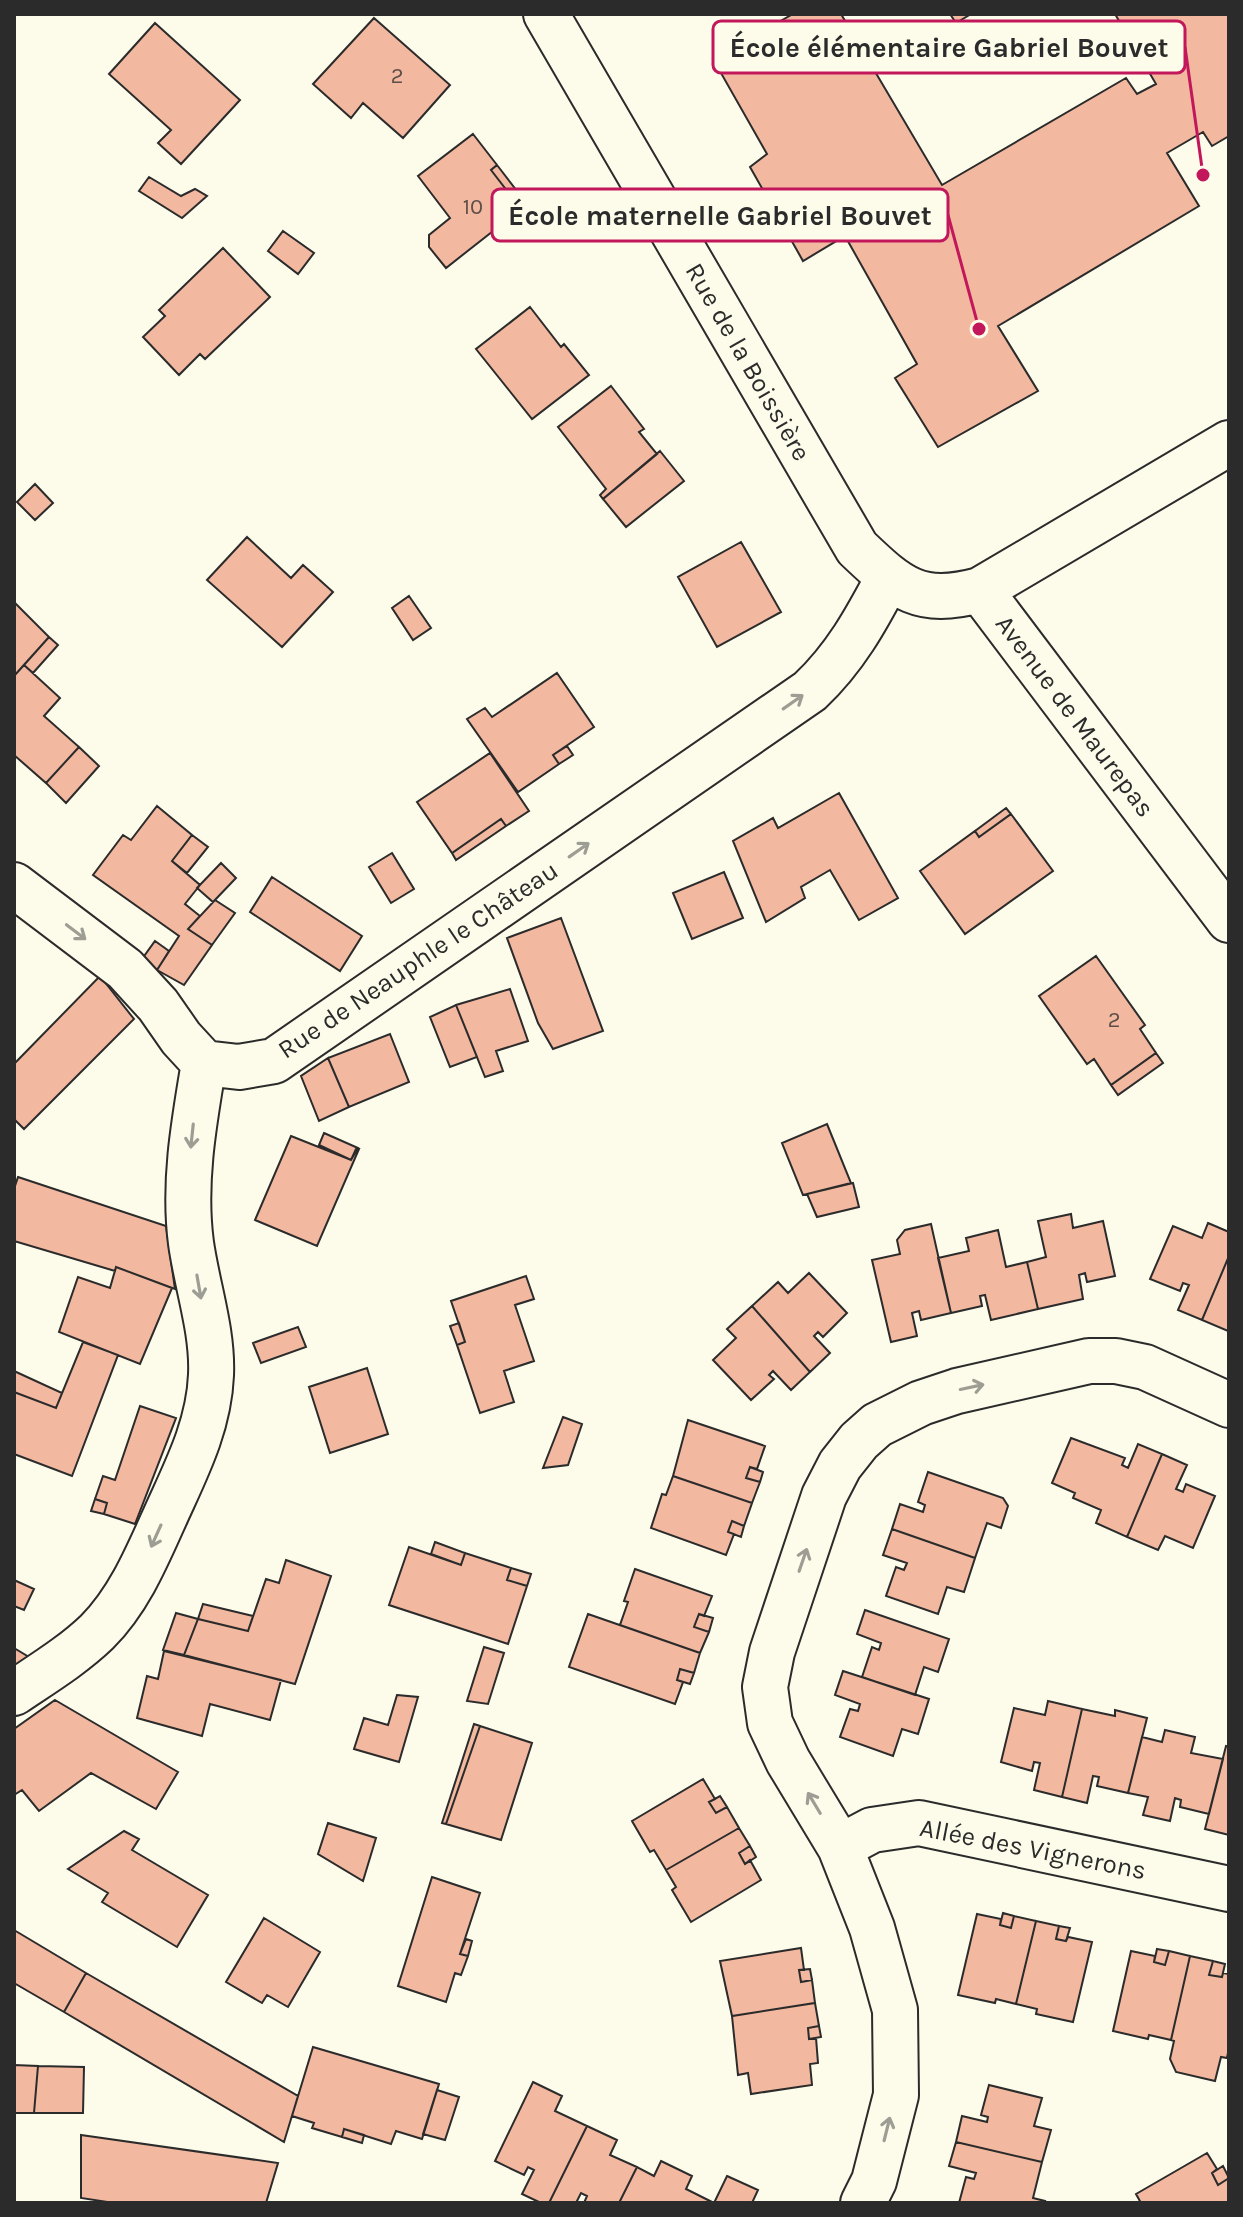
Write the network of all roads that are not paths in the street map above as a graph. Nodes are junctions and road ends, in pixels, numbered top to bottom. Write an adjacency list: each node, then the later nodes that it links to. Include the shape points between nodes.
1 (546, 14): 3 (street, Rue de la Boissière, via 857,548)
2 (1229, 443): 4 (street)
3 (888, 578): 4 (street, Avenue de Maurepas, via 915,594 951,598); 7 (street, Rue de Neauphle le Château, one-way to 3, via 239,1067 274,1061 810,691 848,649)
4 (980, 590): 6 (street, Avenue de Maurepas)
5 (14, 885): 7 (street, one-way to 7, via 125,969)
6 (1229, 920)
7 (204, 1063): 9 (street, one-way to 9, via 191,1137 189,1210 211,1373 207,1411 142,1568 124,1597 98,1631)
8 (1229, 1405): 10 (street, one-way to 8, via 770,1723 765,1687 824,1496 859,1441 877,1425 921,1403 1089,1361 1145,1367)
9 (14, 1693)
10 (840, 1847): 11 (street, Allée des Vignerons, via 872,1830 940,1825); 12 (street, one-way to 10, via 874,2181 896,2095 895,2010 872,1928)
11 (1229, 1889)
12 (863, 2203)

